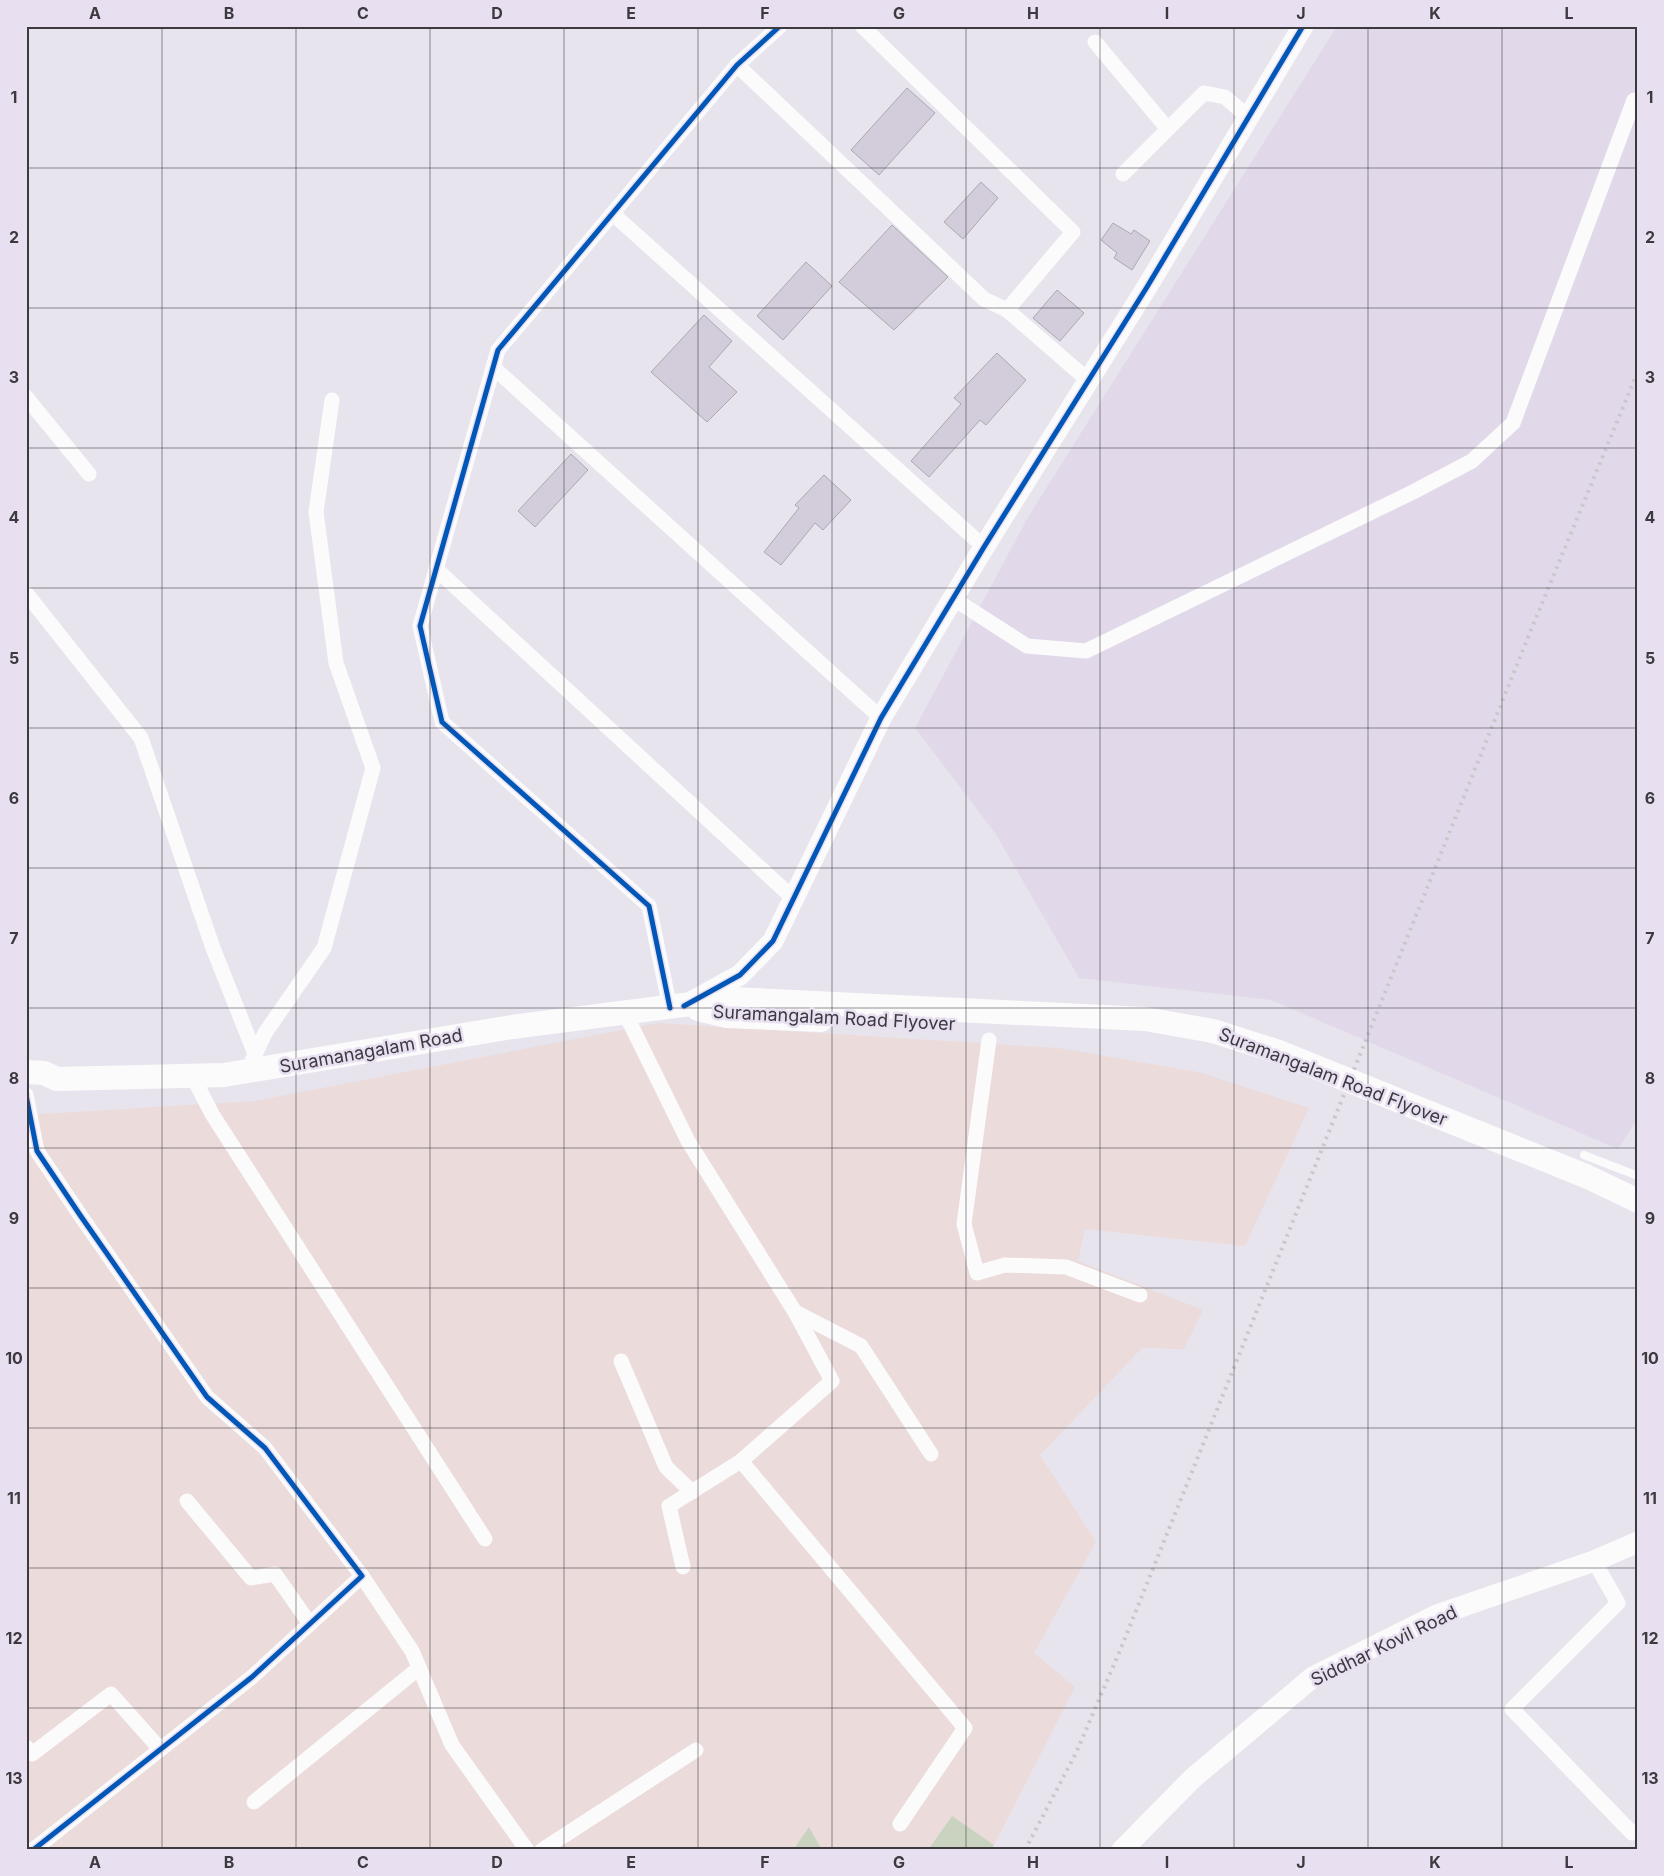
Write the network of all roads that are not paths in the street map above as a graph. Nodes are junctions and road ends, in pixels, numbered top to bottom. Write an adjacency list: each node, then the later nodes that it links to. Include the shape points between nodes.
1 (780, 26): 5 (street)
2 (862, 26): 11 (street, via 1074,232)
3 (1302, 26): 7 (street)
4 (1095, 42): 8 (street)
5 (737, 65): 10 (street); 11 (street, via 984,299)
6 (1634, 100): 19 (street, via 1513,424 1472,460 1413,492 1086,651 1027,646)
7 (1248, 117): 8 (street, via 1224,97 1204,93); 13 (street)
8 (1167, 128): 9 (street)
9 (1123, 174)
10 (612, 214): 12 (street, via 498,350); 17 (street)
11 (1007, 310): 13 (street)
12 (494, 368): 18 (street); 21 (street)
13 (1089, 381): 17 (street)
14 (26, 397): 16 (street)
15 (332, 400): 27 (street, via 316,512 336,662 373,768 324,948 265,1033)
16 (89, 474)
17 (984, 547): 19 (street)
18 (436, 569): 22 (street); 23 (street, via 420,626 442,722 649,906)
19 (954, 598): 21 (street)
20 (29, 603): 27 (street, via 141,738)
21 (881, 718): 22 (street)
22 (794, 899): 23 (street, via 772,941 740,976)
23 (677, 1007): 24 (main road, Suramangalam Road Flyover); 25 (main road, Suramanagalam Road)
24 (729, 1008): 35 (main road, Suramangalam Road Flyover, via 1145,1019 1213,1031 1286,1054); 36 (main road, Suramangalam Road Flyover, via 1143,1034 1209,1044 1271,1064 1581,1189)
25 (625, 1012): 27 (main road, Suramanagalam Road); 38 (street, via 688,1141)
26 (989, 1040): 37 (street, via 964,1224 977,1273 1005,1266 1066,1268)
27 (251, 1063): 29 (main road, Suramanagalam Road, via 224,1075)
28 (26, 1072): 30 (main road, Suramanagalam Road, via 44,1072)
29 (193, 1077): 30 (main road, Suramanagalam Road); 44 (street, via 212,1114)
30 (57, 1079): 31 (main road, Suramanagalam Road, via 45,1089)
31 (26, 1089)
32 (26, 1094): 48 (street, via 37,1151 86,1223 208,1397 265,1448)
33 (1584, 1155): 34 (lane)
34 (1638, 1176)
35 (1638, 1200)
36 (1638, 1216)
37 (1140, 1295)
38 (795, 1312): 40 (street, via 862,1346); 41 (street, via 832,1380)
39 (621, 1361): 42 (street, via 666,1467)
40 (931, 1454)
41 (741, 1461): 42 (street); 55 (street, via 965,1728)
42 (692, 1492): 47 (street, via 669,1506)
43 (187, 1502): 49 (street, via 251,1578 276,1574)
44 (484, 1539)
45 (1638, 1542): 46 (street, Siddhar Kovil Road)
46 (1594, 1561): 56 (street, via 1618,1603 1512,1709); 60 (street, Siddhar Kovil Road, via 1437,1615 1314,1677 1193,1778)
47 (683, 1567)
48 (362, 1576): 49 (street); 50 (street, via 412,1651)
49 (310, 1624): 52 (street, via 252,1677)
50 (419, 1668): 54 (street); 58 (street, via 452,1745)
51 (26, 1746): 52 (street, via 32,1754 110,1694)
52 (160, 1750): 57 (street)
53 (696, 1750): 59 (street)
54 (254, 1802)
55 (900, 1824)
56 (1632, 1833)
57 (33, 1850)
58 (527, 1850)
59 (542, 1850)
60 (1122, 1850)

